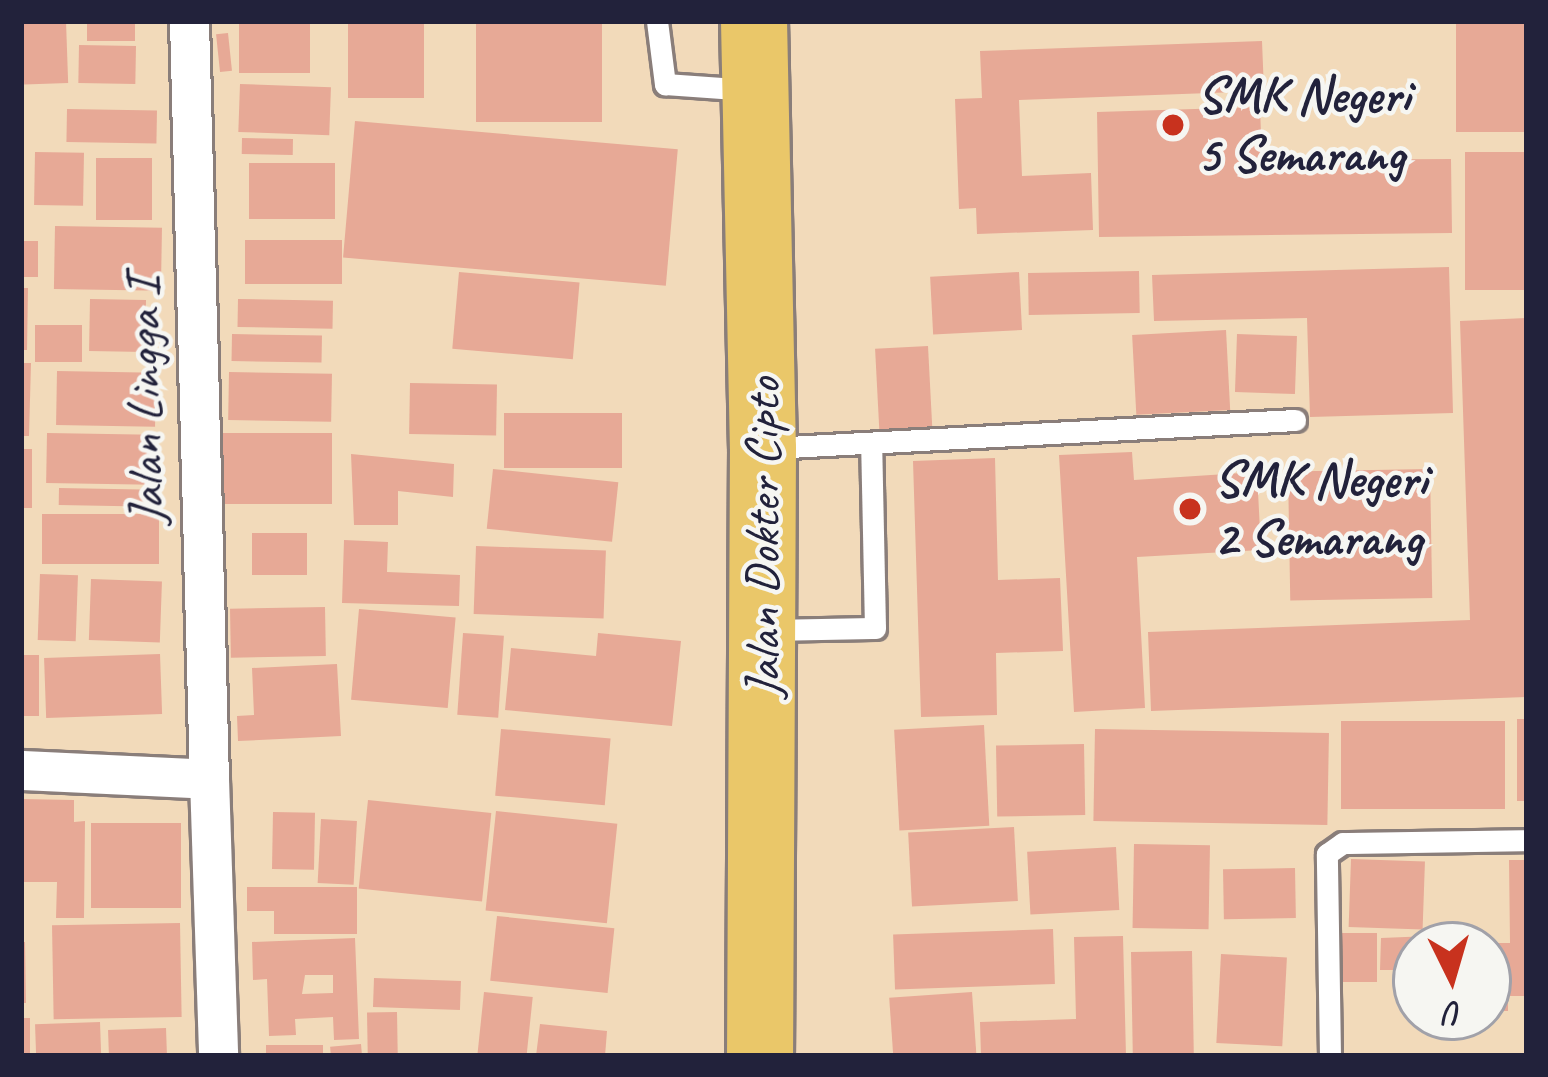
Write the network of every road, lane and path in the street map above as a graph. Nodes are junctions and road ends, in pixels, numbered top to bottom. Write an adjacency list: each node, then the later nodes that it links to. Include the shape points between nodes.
1 (189, 21): 10 (street, Jalan Lingga I)
2 (657, 21): 4 (lane, via 665,84)
3 (754, 21): 4 (highway, Jalan Dokter Cipto)
4 (756, 90): 7 (highway, Jalan Dokter Cipto)
5 (1294, 419): 6 (lane)
6 (872, 443): 7 (lane); 8 (lane, via 875,628)
7 (763, 449): 8 (highway, Jalan Dokter Cipto)
8 (764, 629): 13 (highway, Jalan Dokter Cipto)
9 (21, 770): 10 (street)
10 (209, 779): 12 (street, Jalan Lingga I)
11 (1527, 840): 14 (lane, via 1343,843 1328,854)
12 (218, 1056)
13 (760, 1056)
14 (1330, 1056)

